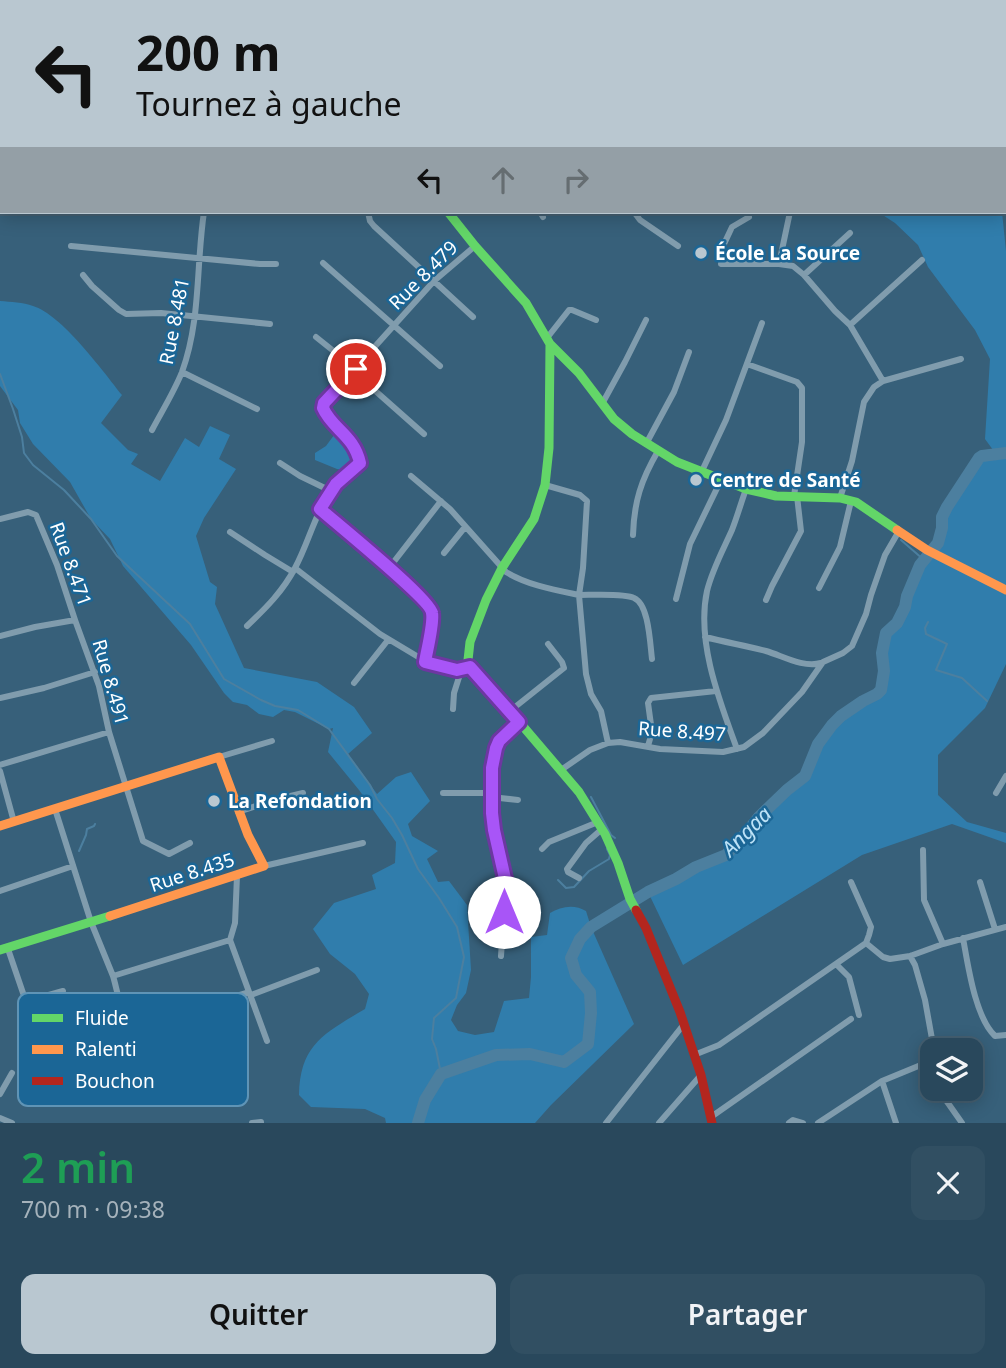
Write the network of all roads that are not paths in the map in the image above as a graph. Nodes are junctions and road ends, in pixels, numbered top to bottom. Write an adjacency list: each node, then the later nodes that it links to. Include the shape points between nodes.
1 (204, 214): 11 (street, Rue 8.481)
2 (368, 214): 18 (street, via 374,226)
3 (450, 214): 9 (street)
4 (636, 214): 10 (street)
5 (790, 214): 15 (street)
6 (748, 217): 15 (street, via 732,228 720,263)
7 (850, 233): 17 (street)
8 (71, 246): 11 (street)
9 (475, 246): 18 (street, Rue 8.479); 28 (street, via 526,303)
10 (678, 246)
11 (200, 258): 14 (street); 19 (street, Rue 8.481)
12 (922, 260): 26 (street)
13 (323, 263): 25 (street)
14 (276, 264)
15 (779, 264): 17 (street, via 793,266)
16 (83, 275): 19 (street, via 126,314)
17 (804, 275): 26 (street)
18 (434, 281): 20 (street); 25 (street, Rue 8.479)
19 (195, 316): 24 (street); 34 (street, Rue 8.481)
20 (473, 317)
21 (596, 320): 28 (street, via 569,310)
22 (646, 320): 36 (street)
23 (762, 323): 31 (street)
24 (270, 324)
25 (394, 325): 32 (street); 33 (street, Rue 8.479)
26 (850, 325): 35 (street)
27 (316, 337): 33 (street)
28 (548, 341): 36 (street); 46 (street)
29 (689, 352): 40 (street)
30 (961, 359): 35 (street)
31 (747, 364): 43 (street); 49 (street, via 802,388)
32 (440, 366)
33 (355, 370): 39 (street); 48 (street, Rue 8.479, via 323,408 356,448 360,461)
34 (182, 372): 37 (street); 38 (street, Rue 8.481)
35 (883, 382): 50 (street, via 864,402)
36 (602, 404): 40 (street, via 622,427)
37 (257, 409)
38 (152, 429)
39 (424, 434)
40 (646, 444): 41 (street)
41 (658, 452): 43 (street); 58 (street, via 636,500)
42 (281, 463): 48 (street)
43 (701, 472): 45 (street)
44 (411, 476): 51 (street)
45 (721, 480): 47 (street); 66 (street, via 690,544)
46 (545, 485): 61 (street, via 534,519); 65 (street, via 587,501)
47 (746, 489): 49 (street); 71 (street, via 707,591)
48 (331, 491): 53 (street, Rue 8.479)
49 (796, 496): 50 (street); 67 (street, via 802,531)
50 (839, 498): 52 (street)
51 (441, 501): 55 (street); 60 (street)
52 (851, 501): 57 (street); 63 (street, via 840,547)
53 (320, 509): 60 (street); 62 (street, Rue 8.479)
54 (0, 519): 68 (street, Rue 8.471, via 36,514)
55 (465, 527): 59 (street); 61 (street)
56 (230, 531): 62 (street)
57 (899, 531): 64 (street); 76 (street, Rue 8.497, via 885,555 852,646)
58 (633, 535)
59 (444, 554)
60 (389, 568): 75 (street, via 432,610)
61 (502, 568): 65 (street, via 513,576); 77 (street, via 470,642)
62 (294, 570): 69 (street, Rue 8.479); 72 (street)
63 (819, 588)
64 (1006, 590)
65 (579, 594): 74 (street, via 632,596 641,603); 87 (street, via 586,674)
66 (676, 599)
67 (766, 600)
68 (75, 620): 70 (street, Rue 8.491); 78 (street, Rue 8.491)
69 (247, 626)
70 (0, 636)
71 (705, 637): 76 (street, via 798,662); 80 (street)
72 (388, 640): 75 (street); 79 (street)
73 (548, 645): 83 (street, via 564,667)
74 (652, 659)
75 (425, 662): 77 (street)
76 (823, 662): 89 (street, Rue 8.497, via 763,733)
77 (465, 669): 82 (street, via 454,692); 83 (street)
78 (94, 672): 81 (street); 85 (street, Rue 8.491)
79 (354, 683)
80 (716, 691): 88 (street, via 652,698 648,703 652,732); 89 (street)
81 (0, 698)
82 (453, 709)
83 (510, 711): 84 (street)
84 (519, 722): 92 (street); 99 (street, via 496,748)
85 (109, 732): 91 (street); 95 (street, Rue 8.491)
86 (272, 741): 90 (street)
87 (608, 743): 88 (street, Rue 8.497); 92 (street)
88 (648, 746): 89 (street, Rue 8.497)
89 (737, 749)
90 (219, 757): 95 (street); 102 (street, Rue 8.435)
91 (0, 765)
92 (561, 770): 104 (street)
93 (0, 771): 103 (street)
94 (1006, 776): 98 (street)
95 (125, 787): 101 (street); 106 (street, Rue 8.491, via 143,841 169,854)
96 (303, 793): 102 (street)
97 (443, 793): 99 (street)
98 (996, 793)
99 (491, 795): 100 (street); 125 (street, via 506,883)
100 (518, 800)
101 (55, 809): 103 (street); 110 (street)
102 (239, 812): 111 (street, Rue 8.435)
103 (14, 822): 105 (street)
104 (600, 825): 108 (street, via 549,842); 113 (street, via 567,869); 137 (street)
105 (0, 826)
106 (191, 843)
107 (363, 843): 111 (street)
108 (542, 849)
109 (923, 850): 123 (street, via 923,900)
110 (73, 866): 116 (street); 117 (street)
111 (264, 866): 112 (street, Rue 8.435)
112 (237, 876): 117 (street, Rue 8.435); 121 (street)
113 (579, 878)
114 (851, 882): 122 (street, via 871,927)
115 (980, 882): 119 (street)
116 (0, 891)
117 (91, 922): 124 (street, Rue 8.435); 129 (street)
118 (1006, 927): 119 (street)
119 (995, 929): 120 (street)
120 (963, 938): 123 (street); 138 (street, via 984,1023 995,1036)
121 (230, 940): 129 (street); 134 (street)
122 (866, 943): 126 (street, via 887,958); 127 (street)
123 (943, 944): 126 (street)
124 (4, 949): 131 (street)
125 (501, 956)
126 (910, 956): 139 (street)
127 (836, 964): 135 (street, via 849,977); 141 (street, via 719,1045)
128 (317, 970): 134 (street)
129 (113, 976): 133 (street)
130 (63, 991): 132 (street)
131 (23, 993)
132 (56, 993)
133 (118, 993)
134 (250, 994): 140 (street)
135 (859, 1015)
136 (851, 1019): 149 (street)
137 (684, 1024): 141 (street); 153 (street)
138 (1006, 1035)
139 (933, 1038)
140 (267, 1041)
141 (694, 1055): 144 (street)
142 (920, 1065): 145 (street)
143 (12, 1073): 146 (street)
144 (701, 1075): 149 (street); 154 (street)
145 (882, 1081): 157 (street); 158 (street)
146 (0, 1094)
147 (947, 1101): 159 (street)
148 (0, 1118): 151 (street)
149 (712, 1120)
150 (261, 1122): 152 (street)
151 (12, 1123)
152 (252, 1123)
153 (606, 1123)
154 (659, 1123)
155 (789, 1123): 156 (street)
156 (803, 1123)
157 (818, 1123)
158 (896, 1123)
159 (962, 1123)

